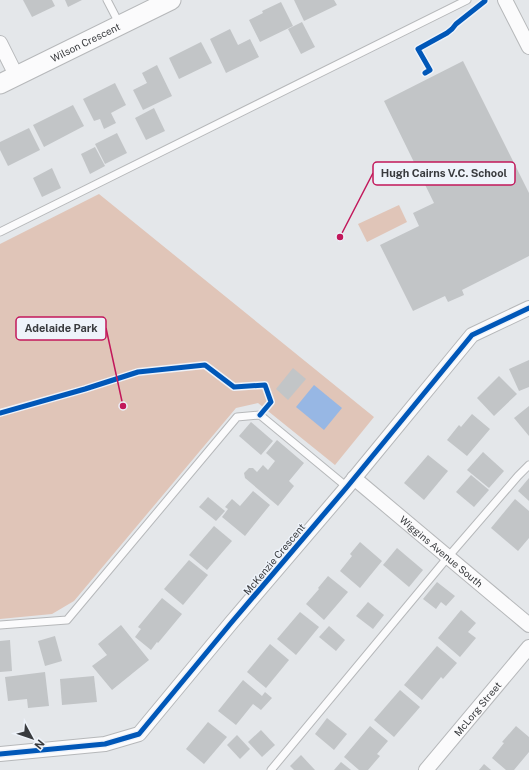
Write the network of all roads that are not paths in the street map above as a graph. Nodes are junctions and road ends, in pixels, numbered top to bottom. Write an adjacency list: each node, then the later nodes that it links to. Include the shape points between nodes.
1 (107, 0): 5 (lane)
2 (171, 0): 5 (street, Wilson Crescent)
3 (467, 0): 9 (lane)
4 (505, 0): 7 (street)
5 (120, 25): 8 (street, Wilson Crescent)
6 (0, 43): 8 (street)
7 (529, 46)
8 (8, 80)
9 (0, 232)
10 (529, 308): 12 (street, McKenzie Crescent, via 472,335)
11 (529, 465): 13 (lane)
12 (350, 482): 13 (street, Wiggins Avenue South); 15 (lane, via 260,415 237,417 67,620); 17 (street, McKenzie Crescent, via 139,734 105,744)
13 (448, 558): 14 (street, Wiggins Avenue South); 18 (lane)
14 (529, 625)
15 (0, 626)
16 (529, 647): 19 (street, McLorg Street)
17 (0, 754)
18 (271, 770)
19 (426, 770)

